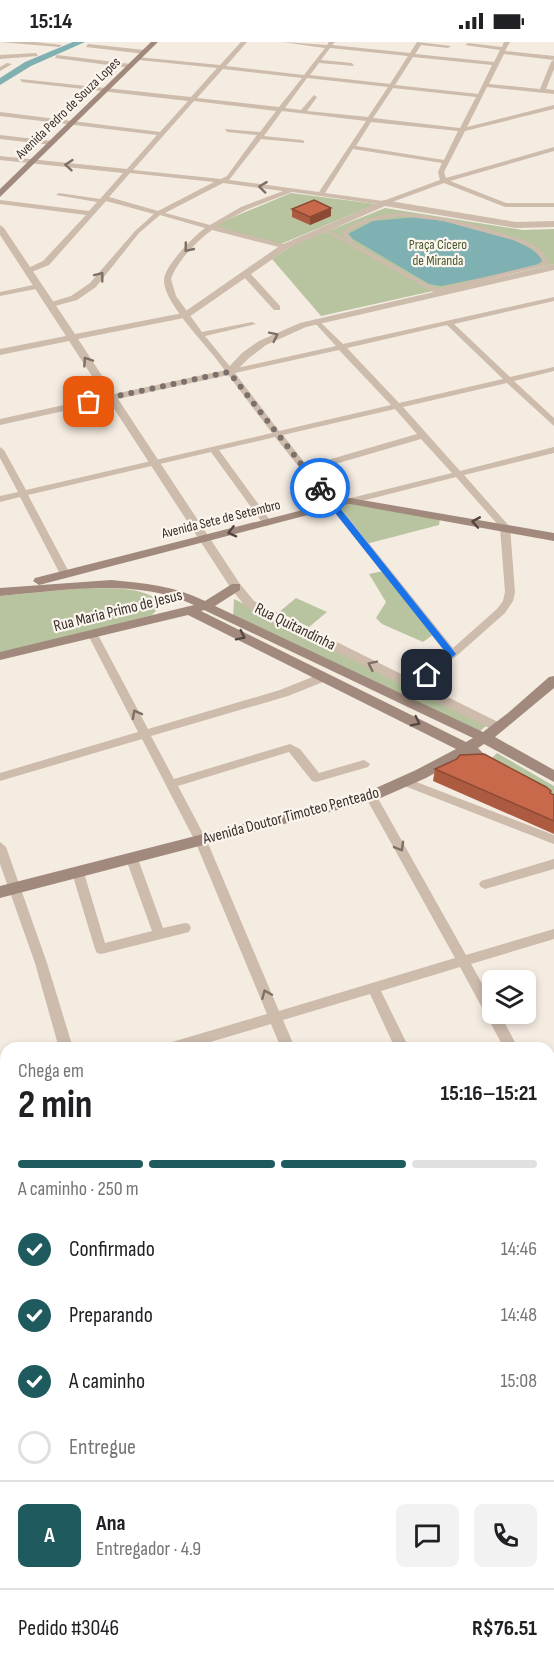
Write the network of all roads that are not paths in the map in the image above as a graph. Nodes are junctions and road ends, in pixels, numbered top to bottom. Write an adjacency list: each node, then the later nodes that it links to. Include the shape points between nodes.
1 (3, 42): 8 (street)
2 (155, 42): 14 (main road, Avenida Pedro de Souza Lopes)
3 (244, 42): 24 (street)
4 (285, 42): 7 (street)
5 (507, 42): 12 (street)
6 (419, 43): 11 (street); 15 (street)
7 (331, 44): 15 (street); 19 (street)
8 (59, 45)
9 (468, 45): 12 (street)
10 (88, 46): 14 (street)
11 (448, 46)
12 (503, 51): 18 (street); 21 (street)
13 (36, 55): 16 (street)
14 (142, 55): 23 (main road, Avenida Pedro de Souza Lopes); 24 (street)
15 (410, 55): 21 (street); 29 (street)
16 (0, 57)
17 (57, 57): 23 (street)
18 (554, 60): 31 (street)
19 (317, 61): 22 (street); 26 (street)
20 (9, 64): 25 (street)
21 (496, 64): 28 (street)
22 (352, 65)
23 (131, 66): 30 (main road, Avenida Pedro de Souza Lopes)
24 (222, 67): 26 (street); 34 (street)
25 (0, 69)
26 (305, 76): 29 (street); 36 (street)
27 (22, 80): 30 (street)
28 (486, 85): 31 (street); 32 (street)
29 (390, 86): 32 (street); 39 (street)
30 (106, 89): 34 (street); 40 (main road, Avenida Pedro de Souza Lopes)
31 (550, 92)
32 (481, 96): 42 (street)
33 (314, 97): 37 (street)
34 (192, 100): 36 (street); 43 (street)
35 (554, 107): 42 (street)
36 (280, 110): 37 (street); 44 (street)
37 (302, 113): 39 (street)
38 (0, 114): 40 (street)
39 (369, 120): 42 (street); 48 (street)
40 (72, 124): 43 (street); 47 (main road, Avenida Pedro de Souza Lopes)
41 (227, 130): 44 (street)
42 (462, 130): 52 (street)
43 (160, 134): 53 (street)
44 (259, 136): 46 (street); 54 (street)
45 (0, 137): 47 (street)
46 (302, 142)
47 (52, 143): 51 (main road, Avenida Pedro de Souza Lopes)
48 (352, 147): 52 (street); 58 (street)
49 (554, 149): 55 (street)
50 (0, 158): 51 (street)
51 (34, 161): 53 (street, one-way to 51); 57 (main road, Avenida Pedro de Souza Lopes)
52 (446, 162): 55 (street, via 441,172)
53 (127, 170): 54 (street); 60 (street)
54 (224, 181): 56 (street, one-way to 54); 65 (street)
55 (444, 181): 62 (street, via 505,205); 63 (street)
56 (292, 190): 58 (street); 70 (street)
57 (0, 194)
58 (321, 194): 63 (street)
59 (59, 195): 60 (street)
60 (102, 200): 64 (street); 65 (street)
61 (0, 202): 64 (street)
62 (554, 205)
63 (386, 206): 66 (street); 67 (street); 69 (street, via 505,223)
64 (90, 213): 76 (street, via 46,262)
65 (159, 213): 70 (street); 81 (street, one-way to 65, via 74,298 93,285 137,232)
66 (352, 216): 68 (street); 72 (street)
67 (419, 216): 68 (street, via 382,217); 73 (street, via 472,225 509,237 539,251 546,264 435,291)
68 (364, 222): 73 (street, via 344,232)
69 (554, 224)
70 (208, 227): 74 (street); 83 (street, one-way to 83, via 188,247 167,279 171,295)
71 (0, 228): 76 (street)
72 (322, 228): 73 (street); 74 (street)
73 (353, 244)
74 (284, 247): 77 (street)
75 (554, 267): 84 (street)
76 (29, 271): 78 (street)
77 (246, 274): 82 (street); 83 (street)
78 (38, 286): 79 (street); 81 (street)
79 (0, 294)
80 (553, 299): 85 (street)
81 (51, 305): 88 (street)
82 (277, 308)
83 (186, 315): 87 (street); 88 (street)
84 (318, 321): 89 (street); 92 (street, one-way to 84, via 255,346)
85 (448, 322): 89 (street); 93 (street)
86 (252, 324): 87 (street)
87 (201, 334): 92 (street)
88 (72, 338): 90 (street); 94 (street, one-way to 88)
89 (341, 346): 92 (street); 95 (street)
90 (0, 352)
91 (554, 369): 93 (street)
92 (229, 372): 94 (street); 98 (street)
93 (508, 380): 95 (street); 97 (street)
94 (111, 398): 96 (street); 103 (street)
95 (397, 406): 98 (street); 99 (street)
96 (0, 422)
97 (554, 423)
98 (278, 434): 102 (street); 104 (street)
99 (424, 435): 104 (street); 105 (street)
100 (0, 450): 107 (street)
101 (554, 450): 105 (street, Avenida Sete de Setembro)
102 (215, 451): 103 (street); 112 (street)
103 (154, 463): 107 (street); 115 (street)
104 (305, 470): 110 (street)
105 (458, 474): 106 (street, Avenida Sete de Setembro); 113 (street)
106 (380, 492): 109 (street, Avenida Sete de Setembro); 111 (street)
107 (22, 494): 108 (street); 116 (street)
108 (0, 499)
109 (350, 501): 110 (main road, Avenida Sete de Setembro); 111 (main road)
110 (334, 506): 112 (main road, Avenida Sete de Setembro); 125 (street)
111 (379, 506): 113 (main road, one-way to 111)
112 (267, 523): 115 (main road, Avenida Sete de Setembro, one-way to 115)
113 (506, 527): 114 (main road); 125 (street, via 508,601)
114 (554, 537)
115 (204, 539): 116 (main road, Avenida Sete de Setembro); 118 (street)
116 (65, 574): 119 (main road, Avenida Sete de Setembro)
117 (149, 587): 119 (main road, Rua Quitandinha, via 111,584); 120 (main road, Rua Quitandinha); 123 (main road, via 165,602 164,611)
118 (233, 589): 120 (main road, Rua Maria Primo de Jesus); 122 (main road); 128 (street, one-way to 118, via 267,614)
119 (0, 591)
120 (206, 605): 121 (main road, Rua Maria Primo de Jesus); 122 (main road, Rua Quitandinha)
121 (188, 610): 123 (main road, Rua Maria Primo de Jesus); 127 (main road, Rua Quitandinha, one-way to 127)
122 (232, 617): 132 (main road, Rua Quitandinha)
123 (154, 619): 124 (main road, Rua Maria Primo de Jesus)
124 (93, 635): 126 (main road, Rua Maria Primo de Jesus); 131 (street, one-way to 124)
125 (452, 654): 128 (street)
126 (1, 656)
127 (324, 677): 131 (street); 133 (main road, Rua Quitandinha, one-way to 133)
128 (415, 686): 130 (street)
129 (551, 688): 130 (main road, Avenida Doutor Timoteo Penteado)
130 (499, 728): 132 (main road, Avenida Doutor Timoteo Penteado)
131 (147, 734): 136 (street); 139 (street)
132 (484, 739): 133 (main road, Avenida Doutor Timoteo Penteado); 137 (main road, Rua Quitandinha)
133 (469, 749): 134 (main road, Rua Quitandinha); 138 (main road, Avenida Doutor Timoteo Penteado)
134 (485, 758)
135 (364, 764): 139 (street, via 316,778 296,752 287,748)
136 (0, 777)
137 (554, 777)
138 (406, 782): 140 (main road, Avenida Doutor Timoteo Penteado); 141 (street)
139 (173, 783): 142 (street)
140 (371, 796): 142 (main road, Avenida Doutor Timoteo Penteado); 153 (street, one-way to 153)
141 (554, 840)
142 (201, 841): 144 (main road, Avenida Doutor Timoteo Penteado); 156 (street, one-way to 142)
143 (0, 847): 148 (street)
144 (132, 859): 146 (main road, Avenida Doutor Timoteo Penteado); 151 (street)
145 (554, 864): 147 (street)
146 (78, 873): 148 (main road, Avenida Doutor Timoteo Penteado); 151 (street, via 101,949)
147 (485, 884)
148 (16, 888): 149 (main road, Avenida Doutor Timoteo Penteado); 158 (street)
149 (0, 892)
150 (185, 928): 151 (street)
151 (159, 934)
152 (554, 934): 153 (street)
153 (464, 961): 154 (street); 155 (street)
154 (374, 988): 156 (street); 161 (street)
155 (482, 994)
156 (275, 1017): 159 (street); 160 (street)
157 (498, 1024): 162 (street)
158 (64, 1042)
159 (192, 1042)
160 (285, 1042)
161 (399, 1042)
162 (508, 1042)

